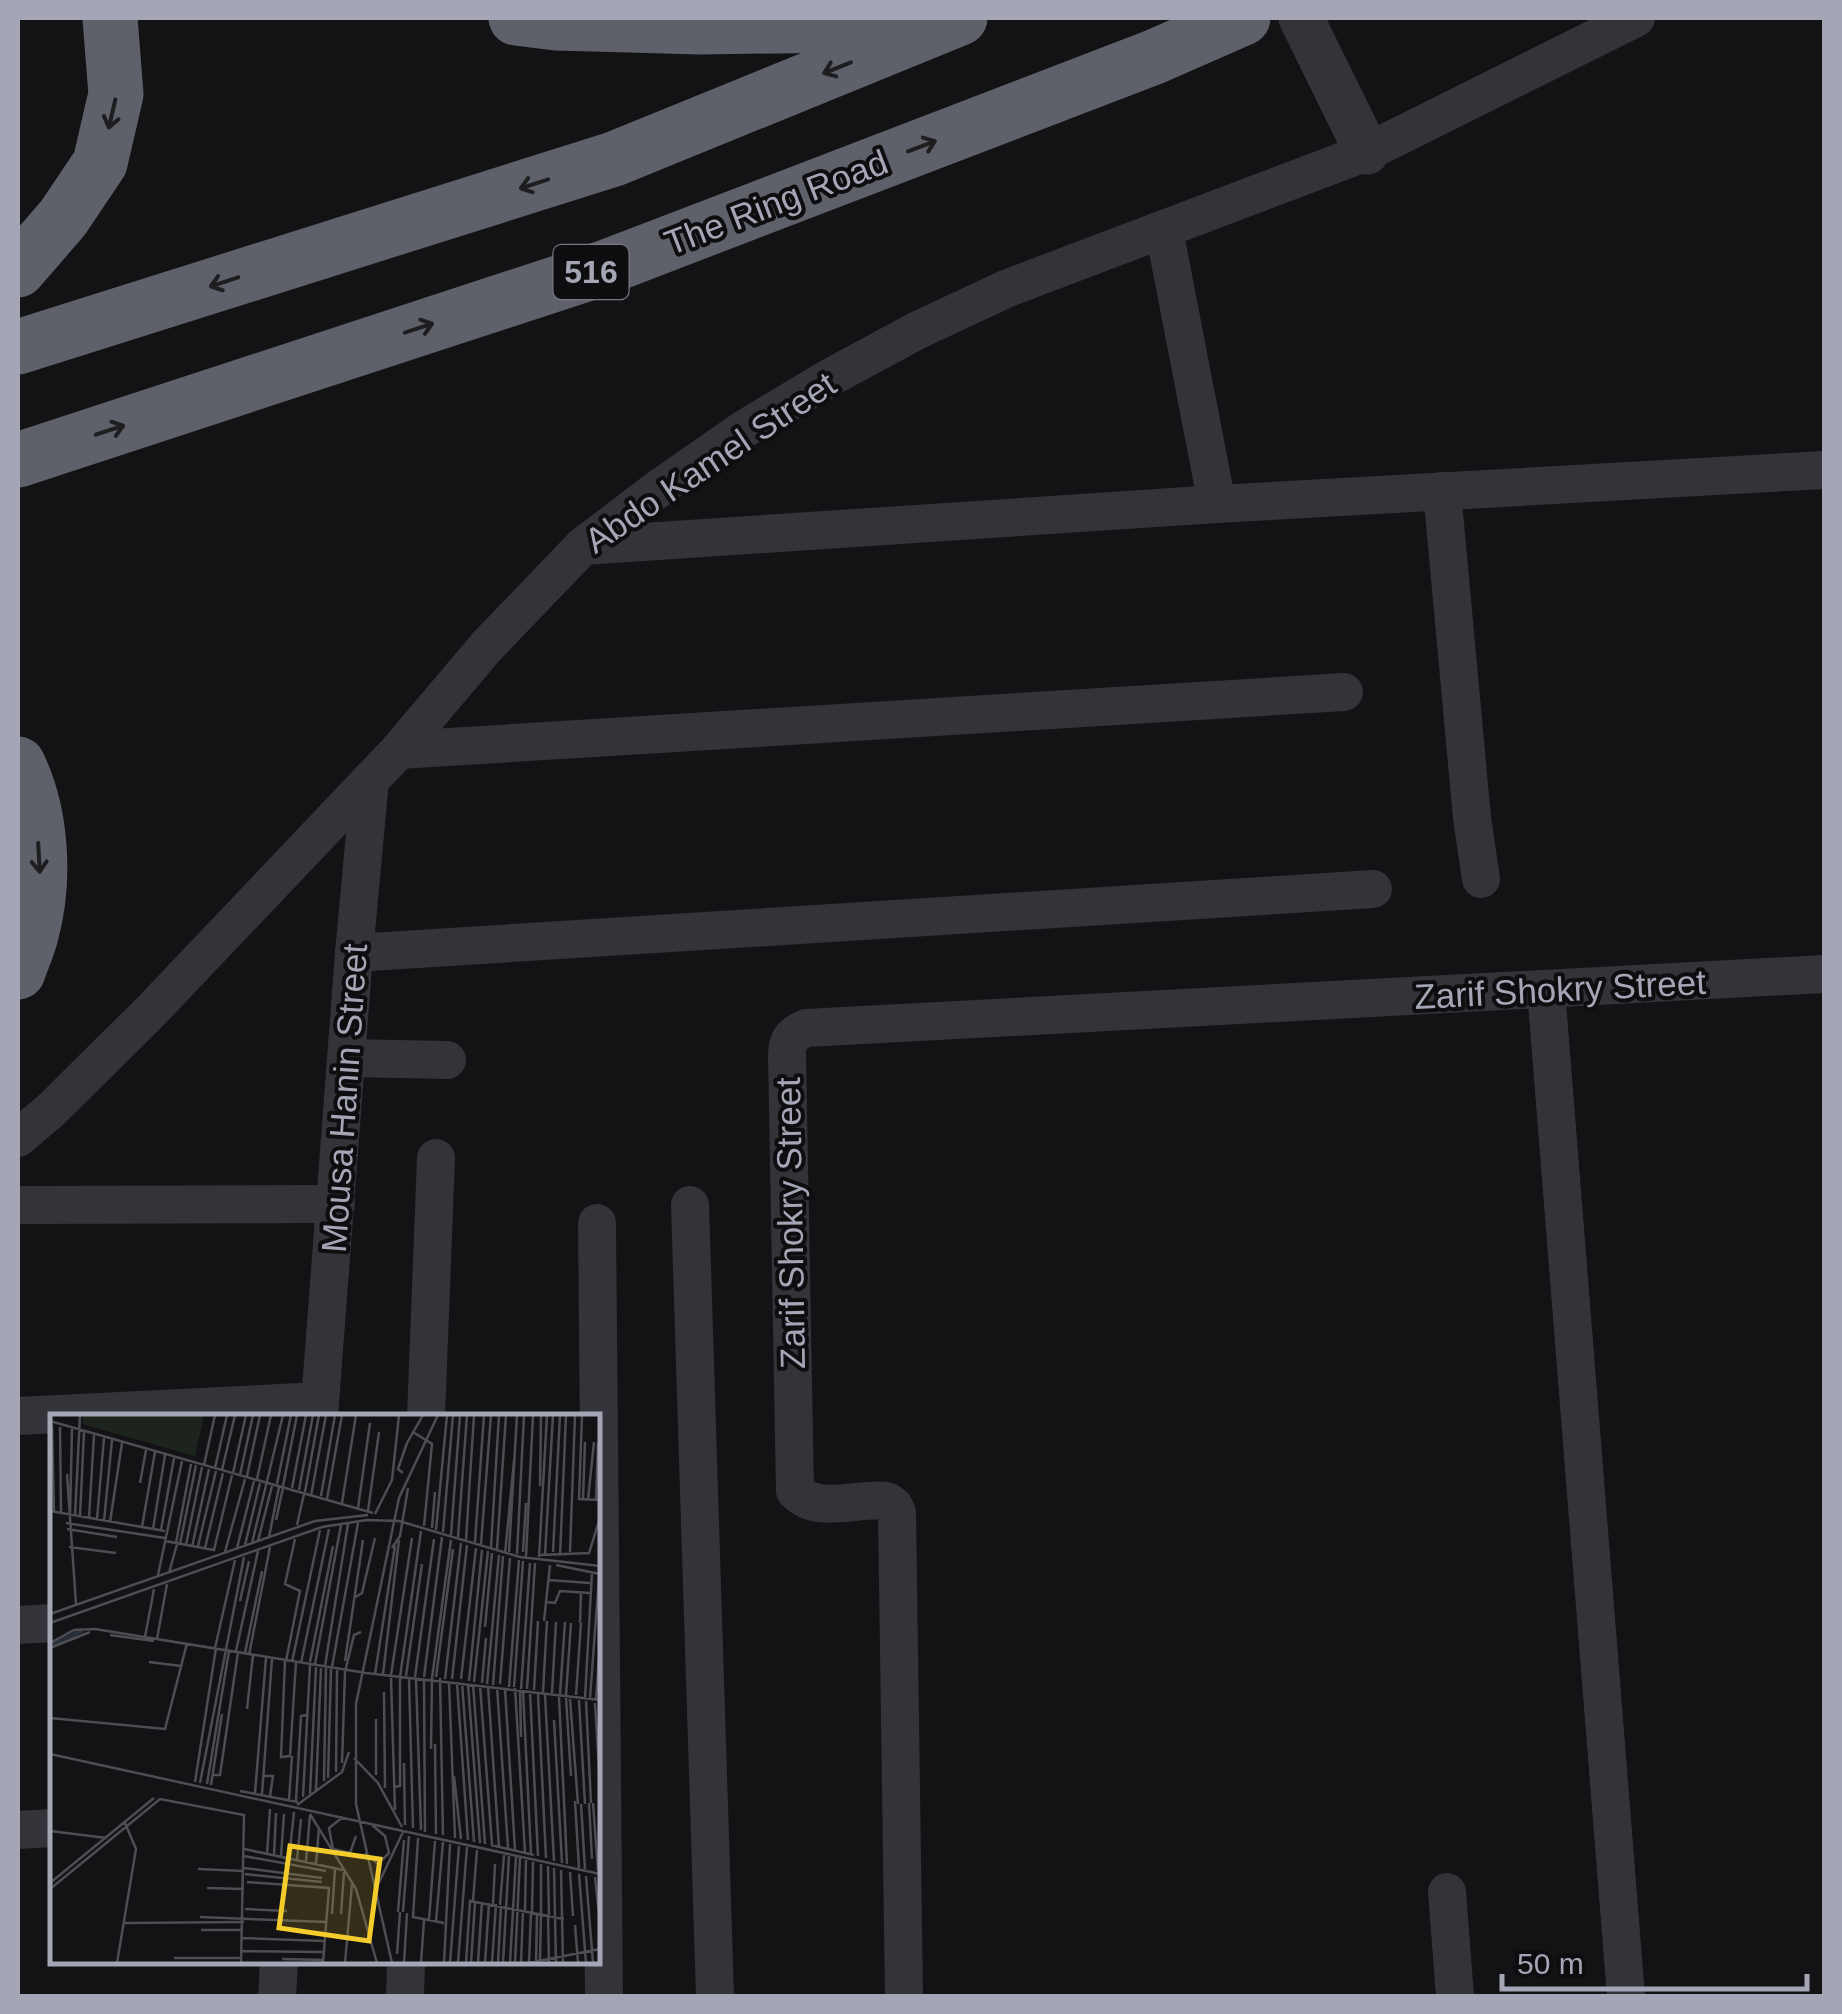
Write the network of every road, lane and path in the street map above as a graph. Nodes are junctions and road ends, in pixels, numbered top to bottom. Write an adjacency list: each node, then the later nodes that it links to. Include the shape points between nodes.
1 (110, 18): 9 (highway, one-way to 9, via 116,94 100,164)
2 (516, 18): 6 (highway, via 700,27)
3 (1243, 18): 11 (highway, The Ring Road / 516, one-way to 3, via 604,268)
4 (1302, 18): 7 (street)
5 (1636, 18): 7 (street, Abdo Kamel Street)
6 (952, 21): 10 (highway, one-way to 10, via 614,159)
7 (1367, 152): 8 (street, Abdo Kamel Street)
8 (1164, 230): 14 (street); 15 (street, Abdo Kamel Street, via 1008,288 918,330 728,440)
9 (18, 270)
10 (18, 347)
11 (18, 460)
12 (1824, 470): 13 (street)
13 (1442, 491): 14 (street); 20 (street)
14 (1216, 504): 15 (street)
15 (583, 546): 17 (street, Abdo Kamel Street)
16 (1344, 692): 17 (street)
17 (399, 750): 19 (street, Abdo Kamel Street)
18 (18, 764): 23 (highway, one-way to 23, via 29,788 41,863 32,933)
19 (370, 780): 22 (street, Mousa Hanin Street); 28 (street, Abdo Kamel Street, via 150,1012)
20 (1481, 879)
21 (1372, 889): 22 (street)
22 (354, 953): 26 (street, Mousa Hanin Street)
23 (18, 972)
24 (1824, 974): 25 (street, Zarif Shokry Street)
25 (1546, 990): 52 (street, Zarif Shokry Street, via 806,1028 791,1037 795,1492 816,1504 887,1501 897,1513); 54 (street)
26 (347, 1058): 27 (street); 31 (street, Mousa Hanin Street)
27 (446, 1060)
28 (18, 1138)
29 (436, 1158): 36 (street)
30 (18, 1204): 31 (street)
31 (336, 1204): 34 (street, Mousa Hanin Street)
32 (690, 1205): 51 (street)
33 (597, 1223): 37 (street)
34 (320, 1409): 35 (street)
35 (104, 1414)
36 (426, 1414)
37 (599, 1414)
38 (50, 1415): 39 (street)
39 (18, 1416)
40 (600, 1554): 50 (street)
41 (50, 1623): 42 (street)
42 (18, 1625)
43 (50, 1828): 44 (street)
44 (18, 1830)
45 (1446, 1892): 53 (street)
46 (279, 1964): 48 (street)
47 (406, 1964): 49 (street)
48 (277, 1996)
49 (405, 1996)
50 (604, 1996)
51 (716, 1996)
52 (904, 1996)
53 (1454, 1996)
54 (1626, 1996)

